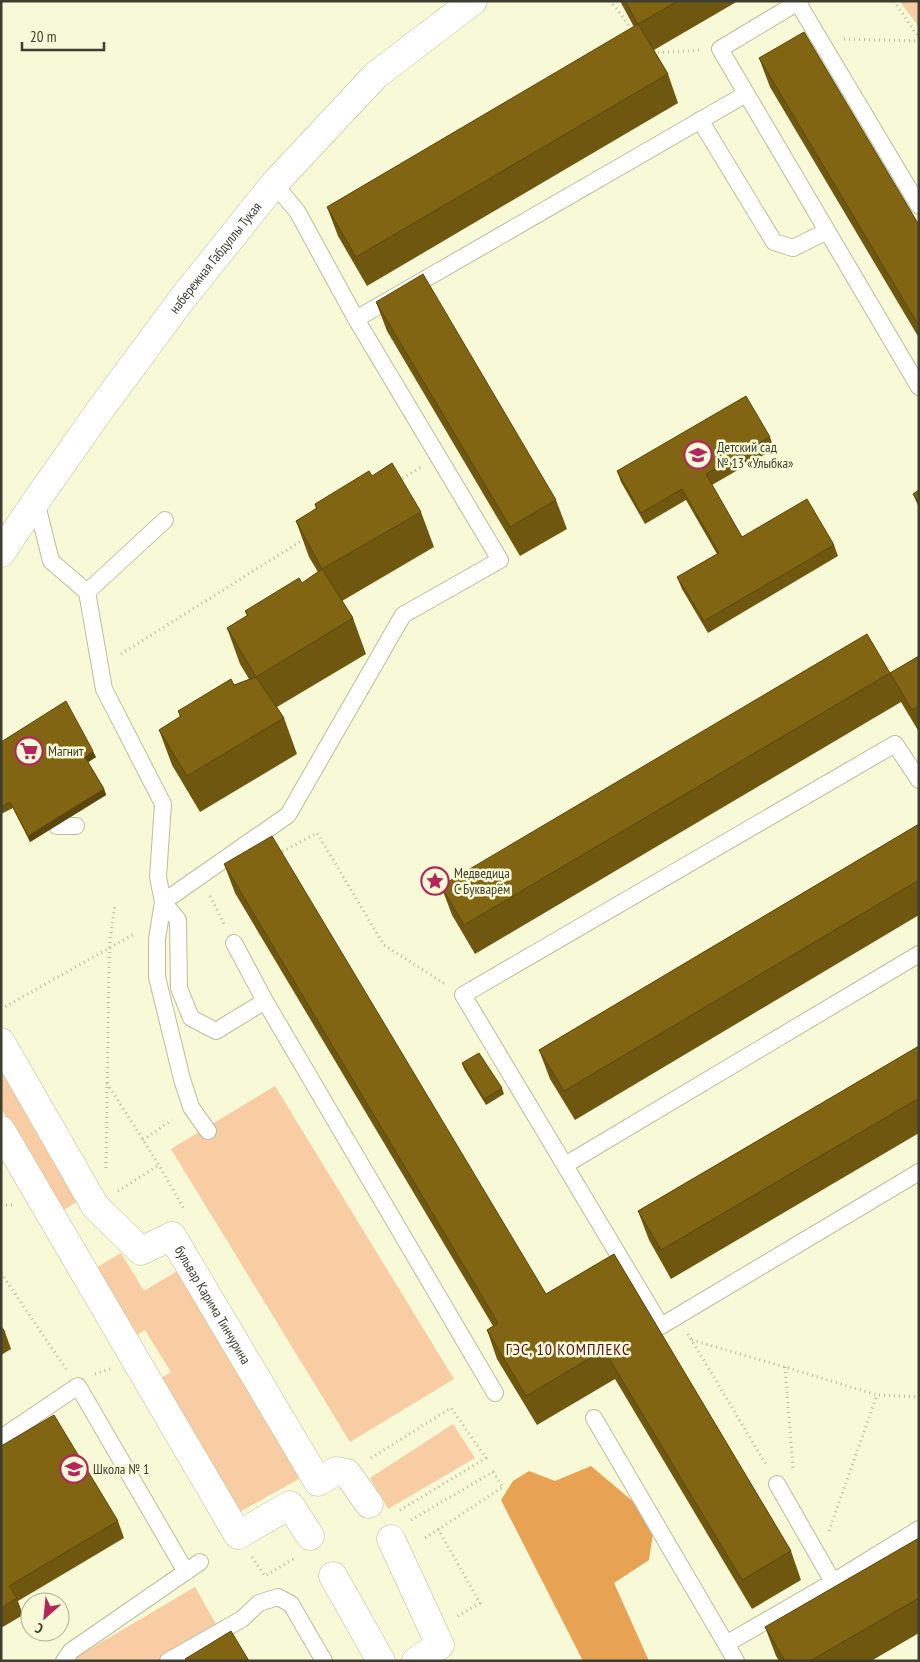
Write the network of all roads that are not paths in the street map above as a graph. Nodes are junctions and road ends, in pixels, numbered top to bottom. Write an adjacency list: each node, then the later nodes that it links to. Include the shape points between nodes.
1 (473, 1): 5 (street, набережная Габдуллы Тукая, via 376,75)
2 (799, 2): 3 (lane, via 720,49); 6 (lane)
3 (746, 94): 4 (lane); 7 (lane)
4 (700, 120): 7 (lane, via 774,242 793,248); 8 (lane)
5 (274, 184): 8 (lane, via 297,211); 10 (street, набережная Габдуллы Тукая, via 182,298)
6 (919, 206)
7 (827, 231): 9 (lane)
8 (356, 319): 17 (lane, via 500,560 403,615 288,815)
9 (919, 386)
10 (36, 500): 12 (street, набережная Габдуллы Тукая); 13 (lane, via 51,561)
11 (165, 520): 13 (lane)
12 (1, 553)
13 (87, 592): 17 (lane, via 104,689 163,804 158,877)
14 (919, 780): 24 (lane, via 895,744 463,995)
15 (56, 826): 16 (lane)
16 (76, 826)
17 (163, 902): 20 (lane, via 178,920 179,988 191,1018 216,1031); 23 (lane, via 157,939 157,977 192,1107)
18 (234, 943): 20 (lane)
19 (919, 954): 24 (lane)
20 (265, 1001): 26 (lane)
21 (1, 1042): 30 (street, бульвар Карима Тинчурина, via 95,1206 141,1251 172,1236 318,1482 336,1471 347,1473)
22 (1, 1130): 33 (street, via 238,1535 290,1505)
23 (208, 1131)
24 (564, 1165): 25 (lane, via 661,1326)
25 (919, 1172)
26 (495, 1393)
27 (594, 1418): 38 (lane)
28 (1, 1438): 35 (lane, via 78,1386)
29 (778, 1484): 37 (lane)
30 (369, 1504)
31 (919, 1529): 37 (lane)
32 (398, 1534): 43 (street, via 440,1645)
33 (303, 1547)
34 (200, 1562): 35 (lane)
35 (186, 1572): 39 (lane, via 72,1651)
36 (333, 1576): 42 (street)
37 (833, 1582): 38 (lane)
38 (726, 1644): 44 (lane)
39 (64, 1661)
40 (168, 1661): 41 (lane, via 242,1619 258,1603 278,1597 291,1604)
41 (324, 1661)
42 (381, 1661)
43 (416, 1661)
44 (736, 1661)

